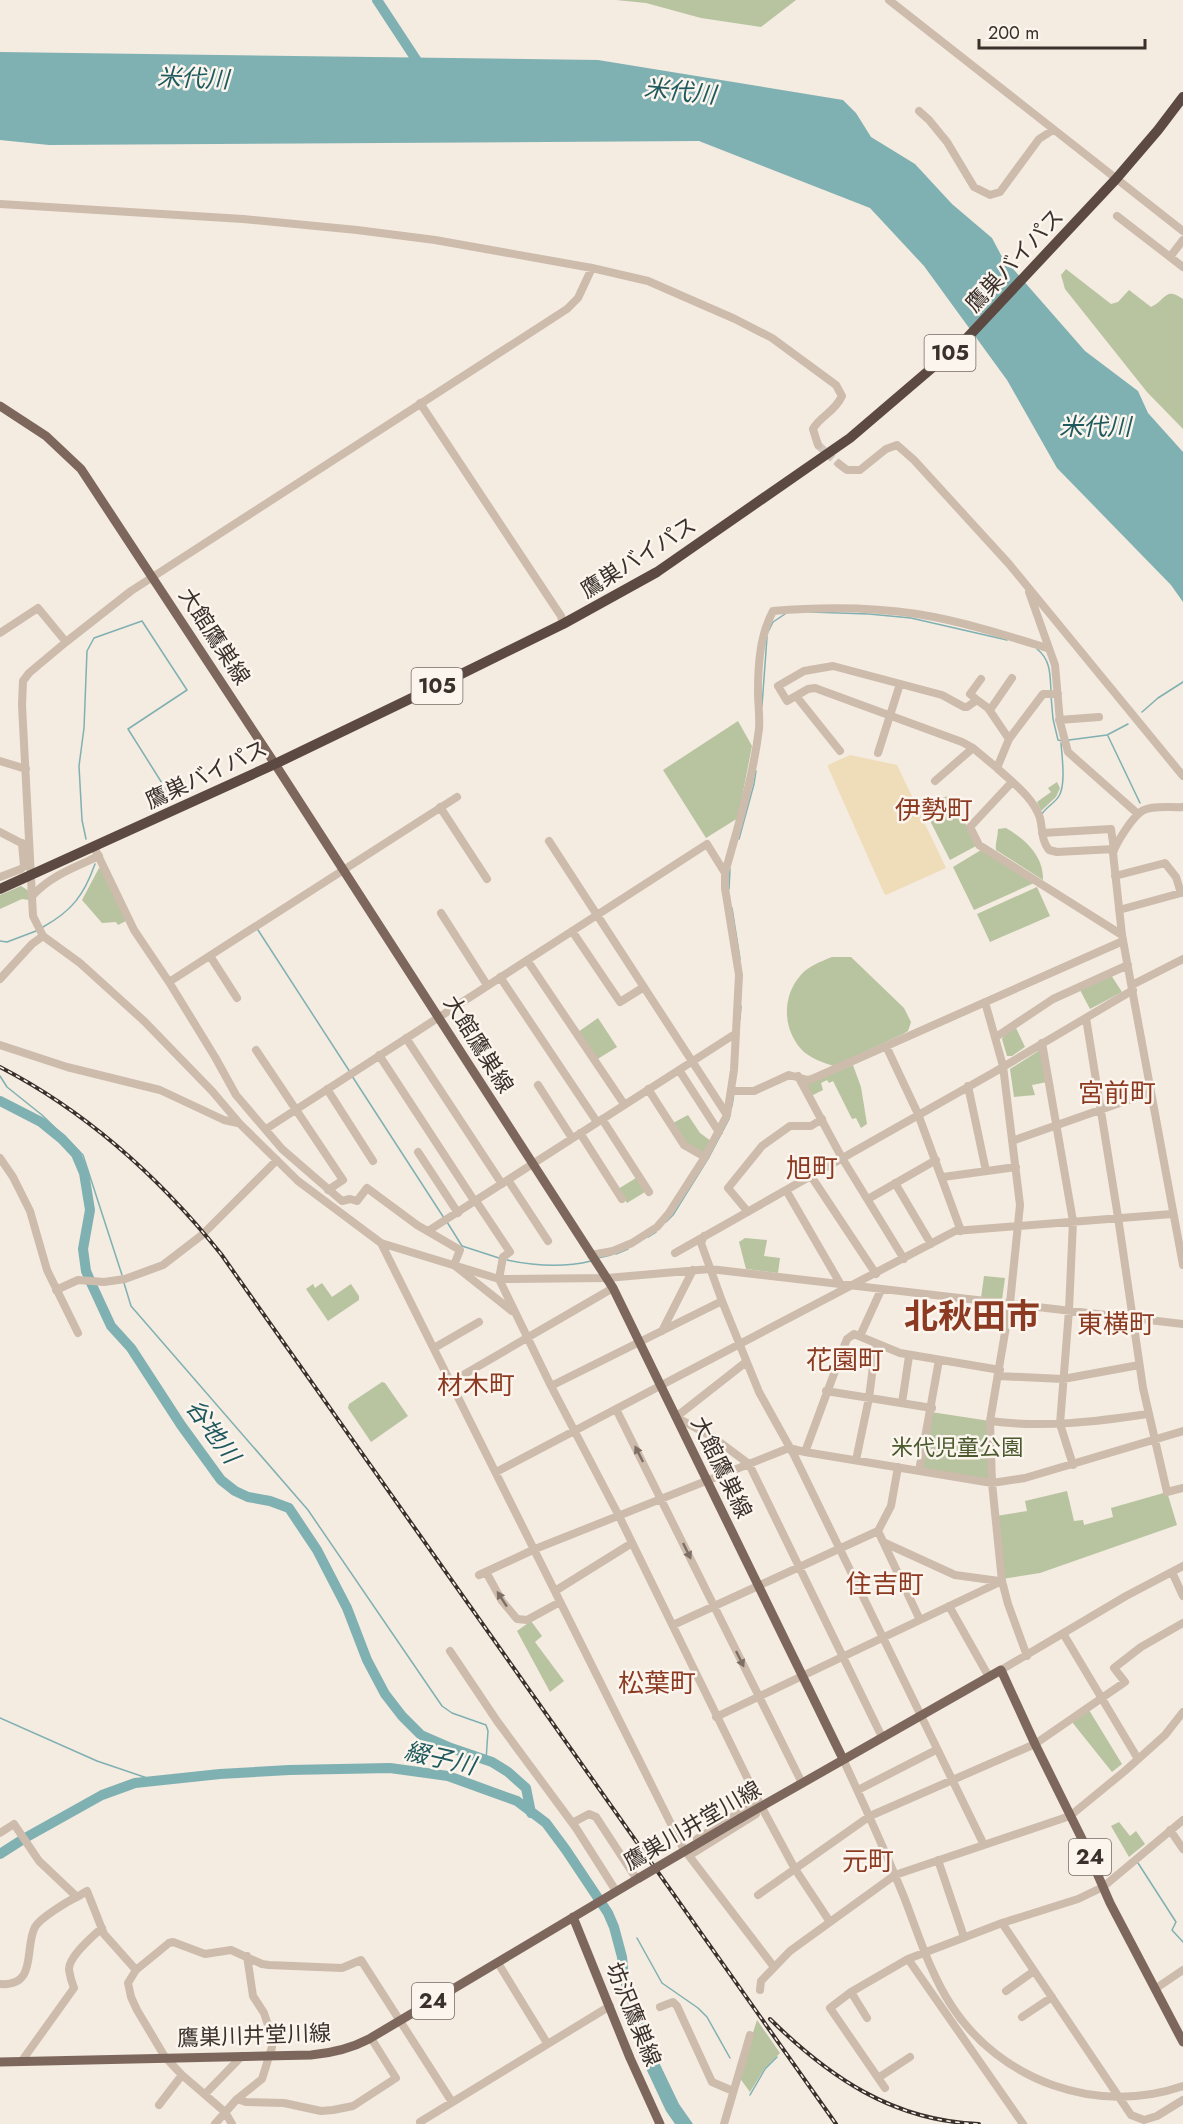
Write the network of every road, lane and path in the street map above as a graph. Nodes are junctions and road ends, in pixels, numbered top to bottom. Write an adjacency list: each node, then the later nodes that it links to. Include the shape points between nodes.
1 (892, 1): 4 (street)
2 (1183, 97): 5 (highway, 鷹巣バイパス / 105)
3 (919, 111): 4 (street, via 947,142 974,187 990,195 1000,192 1040,140)
4 (1053, 130): 5 (street)
5 (1116, 179): 8 (street); 19 (highway, 鷹巣バイパス / 105, via 968,338 850,438 657,572)
6 (0, 204): 12 (street, via 357,230)
7 (1117, 216): 10 (street)
8 (1183, 231)
9 (1183, 240): 10 (street)
10 (1170, 257): 11 (street)
11 (1183, 267)
12 (592, 268): 13 (street, via 572,304); 15 (street, via 648,281 713,309 772,338 826,376 842,396 837,408 813,429)
13 (420, 403): 17 (street); 19 (street)
14 (0, 407): 17 (main road, 大館鷹巣線, via 46,436 81,469)
15 (818, 445)
16 (839, 464): 18 (street, via 847,470 860,470 897,445 939,486)
17 (153, 576): 21 (street); 38 (main road, 大館鷹巣線)
18 (1028, 589): 22 (street); 41 (street)
19 (563, 624): 38 (highway, 鷹巣バイパス / 105)
20 (0, 633): 21 (street, via 38,608)
21 (66, 642): 40 (street, via 23,681)
22 (1047, 648): 26 (street, via 1055,665); 55 (street, via 917,614 875,610 773,611 762,644 759,728 753,767)
23 (1012, 678): 29 (street)
24 (981, 679): 28 (street, via 970,694)
25 (900, 684): 27 (street, via 833,666 804,670 778,686 787,701); 28 (street, via 942,695 964,707); 30 (street)
26 (1053, 694): 32 (street); 33 (street, via 1043,694)
27 (796, 696): 30 (street, via 815,688); 35 (street)
28 (977, 700): 29 (street)
29 (990, 710): 33 (street)
30 (891, 714): 34 (street); 36 (street)
31 (1099, 717): 32 (street)
32 (1059, 720): 47 (street, via 1068,752)
33 (1009, 739): 39 (street)
34 (973, 748): 39 (street); 42 (street)
35 (840, 751)
36 (878, 753)
37 (0, 761): 40 (street)
38 (275, 764): 53 (highway, 鷹巣バイパス / 105); 54 (main road, 大館鷹巣線)
39 (996, 768): 43 (street)
40 (26, 769): 51 (street)
41 (1183, 776)
42 (935, 781)
43 (1012, 782): 49 (street, via 1031,800); 67 (street, via 970,827 979,845)
44 (457, 797): 45 (street)
45 (440, 807): 54 (street); 59 (street)
46 (1183, 807): 47 (street, via 1144,809)
47 (1138, 814): 52 (street)
48 (0, 832): 51 (street)
49 (1042, 833): 52 (street, via 1048,850); 52 (street, via 1111,829)
50 (549, 841): 64 (street)
51 (26, 845): 56 (street); 58 (street, via 24,866)
52 (1114, 849): 57 (street)
53 (97, 851): 56 (highway, 鷹巣バイパス / 105); 61 (street, via 41,885); 74 (street, via 134,930)
54 (344, 870): 68 (street); 80 (main road, 大館鷹巣線)
55 (725, 873): 64 (street, via 707,844); 82 (street, via 739,975)
56 (32, 874): 60 (highway, 鷹巣バイパス / 105); 61 (street)
57 (1115, 876): 62 (street); 62 (street, via 1165,863 1176,877 1181,893)
58 (0, 877)
59 (487, 879)
60 (0, 890)
61 (32, 896): 66 (street, via 33,916)
62 (1119, 909): 67 (street)
63 (441, 913): 75 (street)
64 (597, 915): 65 (street); 76 (street)
65 (572, 931): 70 (street); 76 (street, via 620,1002)
66 (43, 936): 73 (street); 107 (street, via 80,963 144,1021)
67 (1122, 938): 71 (street); 79 (street)
68 (210, 956): 74 (street); 78 (street)
69 (1183, 959): 77 (street)
70 (527, 960): 72 (street); 100 (street)
71 (1128, 965): 77 (street); 83 (street, via 1053,999)
72 (500, 977): 75 (street); 106 (street)
73 (0, 979)
74 (169, 982): 109 (street, via 236,1095)
75 (487, 985): 80 (street)
76 (644, 987): 90 (street)
77 (1133, 988): 81 (street); 99 (street)
78 (237, 998)
79 (985, 1002): 83 (street); 87 (street)
80 (439, 1016): 84 (street); 123 (main road, 大館鷹巣線)
81 (1086, 1018): 85 (street); 101 (street)
82 (735, 1034): 90 (street); 98 (street)
83 (996, 1037): 91 (street)
84 (406, 1038): 89 (street); 128 (street)
85 (1042, 1043): 91 (street); 108 (street)
86 (0, 1045): 107 (street, via 77,1070 160,1090)
87 (886, 1046): 93 (street, via 812,1079); 104 (street)
88 (256, 1050): 102 (street)
89 (379, 1055): 96 (street); 135 (street)
90 (692, 1061): 92 (street); 103 (street)
91 (1004, 1066): 95 (street); 113 (street)
92 (679, 1070): 97 (street); 110 (street)
93 (798, 1076): 98 (street, via 789,1075 754,1090); 105 (street)
94 (538, 1085): 112 (street)
95 (968, 1086): 104 (street); 125 (street)
96 (327, 1089): 102 (street); 122 (street)
97 (648, 1089): 100 (street); 117 (street, via 684,1144)
98 (733, 1091): 103 (street)
99 (1151, 1092): 101 (street); 138 (street)
100 (624, 1104): 106 (street)
101 (1101, 1109): 108 (street); 139 (street)
102 (295, 1110): 109 (street); 130 (street, via 343,1180)
103 (727, 1114): 110 (street)
104 (918, 1114): 119 (street); 121 (street)
105 (822, 1119): 119 (street); 136 (street, via 812,1126 790,1126 762,1146 735,1179 728,1188)
106 (599, 1121): 111 (street); 132 (street)
107 (240, 1124): 115 (street)
108 (1056, 1125): 113 (street); 140 (street)
109 (266, 1129): 114 (street)
110 (719, 1132): 117 (street)
111 (580, 1133): 112 (street); 133 (street)
112 (572, 1138): 123 (street)
113 (1012, 1141): 124 (street)
114 (278, 1143): 115 (street); 130 (street)
115 (269, 1151): 120 (street)
116 (418, 1152): 137 (street)
117 (705, 1157): 149 (street, via 657,1227 632,1243)
118 (0, 1158): 161 (street, via 30,1211)
119 (842, 1158): 126 (street); 134 (street)
120 (276, 1160): 146 (street, via 315,1195); 161 (street, via 202,1236 163,1265 122,1280 78,1280)
121 (936, 1160): 127 (street); 129 (street)
122 (373, 1161)
123 (532, 1164): 128 (street); 149 (main road, 大館鷹巣線)
124 (1016, 1167): 125 (street); 141 (street)
125 (986, 1171): 127 (street)
126 (811, 1176): 131 (street); 155 (street)
127 (943, 1177): 142 (street)
128 (505, 1182): 135 (street); 145 (street)
129 (895, 1183): 134 (street); 147 (street)
130 (328, 1190): 143 (street, via 342,1201 357,1201 367,1188)
131 (786, 1190): 136 (street); 158 (street)
132 (649, 1192)
133 (622, 1199)
134 (868, 1199): 150 (street)
135 (475, 1201): 137 (street); 157 (street, via 510,1252 502,1260)
136 (748, 1212): 144 (street)
137 (458, 1213): 143 (street)
138 (1172, 1214): 139 (street); 152 (street)
139 (1118, 1217): 140 (street); 167 (street)
140 (1073, 1221): 141 (street); 165 (street)
141 (1019, 1227): 142 (street); 164 (street)
142 (961, 1230): 147 (street)
143 (428, 1231): 151 (street, via 460,1250)
144 (704, 1236): 148 (street); 153 (street, via 701,1243)
145 (548, 1241)
146 (381, 1243): 151 (street); 177 (street)
147 (932, 1244): 150 (street)
148 (675, 1252)
149 (593, 1258): 156 (main road, 大館鷹巣線)
150 (904, 1259): 155 (street)
151 (454, 1265): 157 (street); 166 (street)
152 (1183, 1265)
153 (710, 1269): 154 (street); 158 (street); 163 (street)
154 (693, 1270): 156 (street); 170 (street)
155 (876, 1274): 159 (street)
156 (607, 1278): 157 (street); 160 (main road, 大館鷹巣線)
157 (499, 1280): 166 (street)
158 (841, 1285): 159 (street)
159 (853, 1286): 162 (street); 176 (street)
160 (613, 1288): 173 (street); 174 (main road, 大館鷹巣線)
161 (56, 1290): 171 (street)
162 (881, 1290): 164 (street); 172 (street)
163 (722, 1301): 170 (street); 176 (street)
164 (1010, 1303): 165 (street); 182 (street)
165 (1069, 1310): 167 (street); 183 (street)
166 (515, 1313): 173 (street)
167 (1133, 1318): 169 (street); 181 (street)
168 (479, 1322): 177 (street)
169 (1183, 1324)
170 (662, 1330): 174 (street)
171 (78, 1333)
172 (860, 1336): 175 (street); 187 (street, via 854,1334 847,1339)
173 (527, 1337): 184 (street); 186 (street)
174 (639, 1342): 185 (main road, 大館鷹巣線); 186 (street)
175 (876, 1343): 178 (street); 188 (street)
176 (739, 1344): 180 (street); 185 (street)
177 (434, 1348): 184 (street)
178 (909, 1356): 179 (street); 189 (street)
179 (939, 1360): 182 (street); 190 (street)
180 (746, 1362): 193 (street); 199 (street)
181 (1139, 1365): 183 (street); 192 (street)
182 (999, 1373): 183 (street); 194 (street)
183 (1063, 1379): 195 (street)
184 (451, 1382): 206 (street)
185 (660, 1385): 191 (street); 193 (main road, 大館鷹巣線)
186 (551, 1386): 196 (street)
187 (826, 1391): 188 (street); 200 (street)
188 (868, 1398): 189 (street); 201 (street)
189 (902, 1403): 190 (street)
190 (932, 1408): 205 (street)
191 (616, 1409): 196 (street); 210 (street, one-way to 191)
192 (1148, 1414): 195 (street); 198 (street)
193 (676, 1417): 202 (street); 207 (main road, 大館鷹巣線)
194 (990, 1421): 195 (street); 208 (street)
195 (1059, 1424): 203 (street)
196 (573, 1431): 206 (street); 211 (street)
197 (1183, 1431): 198 (street)
198 (1154, 1440): 203 (street); 209 (street, via 1167,1492)
199 (789, 1448): 200 (street); 202 (street); 216 (street)
200 (805, 1452): 201 (street)
201 (856, 1460): 204 (street)
202 (750, 1464): 207 (street); 218 (street)
203 (1073, 1465): 208 (street)
204 (898, 1467): 205 (street); 212 (street, via 891,1506)
205 (919, 1471): 208 (street)
206 (496, 1472): 215 (street)
207 (707, 1480): 210 (street); 221 (main road, 大館鷹巣線)
208 (992, 1483): 220 (street)
209 (1183, 1488)
210 (662, 1498): 211 (street); 226 (street, one-way to 226)
211 (619, 1516): 213 (street); 215 (street)
212 (878, 1531): 214 (street); 216 (street)
213 (632, 1543): 222 (street); 229 (street)
214 (885, 1543): 220 (street, via 955,1575); 227 (street)
215 (536, 1549): 222 (street); 224 (street, one-way to 215, via 527,1620 517,1619 482,1574)
216 (840, 1549): 218 (street); 231 (street)
217 (1183, 1566): 219 (street)
218 (801, 1568): 221 (street); 234 (street)
219 (1172, 1572): 223 (street); 230 (street)
220 (1002, 1581): 225 (street); 233 (street)
221 (759, 1586): 226 (street); 236 (main road, 大館鷹巣線)
222 (555, 1591): 224 (street)
223 (1183, 1596)
224 (561, 1602): 259 (street)
225 (949, 1606): 227 (street); 237 (street)
226 (715, 1607): 229 (street); 238 (street, one-way to 238)
227 (920, 1620): 231 (street)
228 (1183, 1623): 239 (street, via 1114,1668 1125,1682)
229 (673, 1625): 242 (street)
230 (1064, 1635): 233 (street); 239 (street)
231 (882, 1638): 234 (street); 241 (street)
232 (450, 1651): 255 (street)
233 (1027, 1656): 235 (street)
234 (844, 1657): 236 (street); 243 (street)
235 (1001, 1670): 237 (main road, 鷹巣川井堂川線 / 24); 244 (main road, 24)
236 (803, 1676): 238 (street); 246 (main road, 大館鷹巣線)
237 (989, 1677): 241 (main road, 鷹巣川井堂川線 / 24)
238 (759, 1696): 242 (street); 249 (street)
239 (1102, 1698): 244 (street); 247 (street)
240 (1183, 1712): 247 (street)
241 (919, 1716): 243 (main road, 鷹巣川井堂川線 / 24); 245 (street)
242 (716, 1717): 251 (street)
243 (882, 1737): 246 (main road, 鷹巣川井堂川線 / 24)
244 (1035, 1744): 248 (street); 253 (main road, 24)
245 (936, 1750): 248 (street); 250 (street)
246 (843, 1759): 249 (main road, 鷹巣川井堂川線 / 24); 250 (street)
247 (1138, 1759): 253 (street)
248 (952, 1781): 252 (street); 258 (street)
249 (802, 1783): 251 (main road, 鷹巣川井堂川線 / 24)
250 (858, 1790): 252 (street)
251 (761, 1806): 259 (street, via 752,1805); 261 (street, via 758,1813); 263 (street); 265 (main road, 鷹巣川井堂川線 / 24, bridge)
252 (870, 1816): 263 (street); 264 (street)
253 (1071, 1816): 258 (street); 266 (main road, 24)
254 (1183, 1820): 256 (street)
255 (572, 1823): 265 (street, via 589,1814 596,1817); 267 (street)
256 (1172, 1832): 260 (street); 266 (street)
257 (0, 1833): 269 (street, via 14,1824 39,1862)
258 (984, 1845): 262 (street)
259 (683, 1848): 261 (street)
260 (1183, 1849)
261 (690, 1855): 279 (street)
262 (938, 1860): 264 (street); 274 (street)
263 (795, 1869): 268 (street); 271 (street)
264 (895, 1875): 271 (street); 275 (street)
265 (636, 1877): 267 (main road, 鷹巣川井堂川線 / 24)
266 (1103, 1887): 272 (street); 284 (main road, 24)
267 (615, 1893): 270 (main road, 鷹巣川井堂川線 / 24)
268 (758, 1895)
269 (77, 1897): 273 (street, via 87,1891); 283 (street, via 37,1924 25,1971 15,1982)
270 (573, 1917): 278 (main road, 鷹巣川井堂川線 / 24); 289 (main road, 坊沢鷹巣線)
271 (830, 1922): 279 (street)
272 (1002, 1923): 274 (street); 282 (street)
273 (102, 1928): 281 (street); 304 (street, via 69,1965 74,1989)
274 (964, 1938): 275 (street)
275 (926, 1953): 277 (street); 300 (street, via 952,2007)
276 (247, 1956): 281 (street, via 231,1950 206,1954 173,1942); 293 (street, via 262,1964 342,1968 361,1960); 299 (street, via 253,1996 273,2040)
277 (908, 1959): 287 (street); 305 (street)
278 (498, 1963): 293 (main road, 鷹巣川井堂川線 / 24); 297 (street)
279 (774, 1967): 285 (street, via 761,1981)
280 (1183, 1970): 284 (street)
281 (136, 1971): 301 (street, via 128,1983 130,1997)
282 (1034, 1971): 286 (street); 288 (street)
283 (0, 1984)
284 (1155, 1989): 296 (main road, 24)
285 (760, 1990)
286 (1006, 1991)
287 (850, 1992): 292 (street); 307 (street, via 830,2008)
288 (1052, 1997): 291 (street); 312 (street)
289 (610, 2006): 297 (street); 321 (main road, 坊沢鷹巣線)
290 (660, 2007): 310 (street, via 673,2002 677,2006 712,2082)
291 (1022, 2017)
292 (867, 2018)
293 (400, 2020): 295 (main road, 鷹巣川井堂川線 / 24); 315 (street)
294 (750, 2035): 310 (street)
295 (371, 2038): 299 (main road, 鷹巣川井堂川線 / 24, via 331,2054); 314 (street, via 396,2078 352,2106 321,2111)
296 (1183, 2042)
297 (547, 2043): 315 (street)
298 (242, 2056): 299 (main road, 鷹巣川井堂川線 / 24); 301 (main road, 鷹巣川井堂川線 / 24); 311 (street)
299 (270, 2056): 314 (street, via 262,2079)
300 (998, 2056): 305 (street); 312 (street, via 1050,2085 1082,2094)
301 (165, 2057): 304 (main road, 鷹巣川井堂川線 / 24); 306 (street)
302 (910, 2057): 307 (street)
303 (0, 2062): 304 (main road, 鷹巣川井堂川線 / 24)
304 (21, 2062)
305 (983, 2066): 323 (street)
306 (182, 2075): 311 (street); 316 (street)
307 (878, 2078): 309 (street)
308 (1180, 2086): 312 (street); 313 (street)
309 (885, 2088)
310 (733, 2091): 322 (street)
311 (205, 2094): 317 (street)
312 (1119, 2097): 313 (street, via 1131,2115 1141,2121 1157,2116)
313 (1183, 2098)
314 (237, 2099): 317 (street)
315 (452, 2102): 318 (street)
316 (159, 2105)
317 (225, 2112): 319 (street); 320 (street)
318 (420, 2122)
319 (215, 2124)
320 (232, 2124)
321 (660, 2124)
322 (724, 2124)
323 (1023, 2124)

